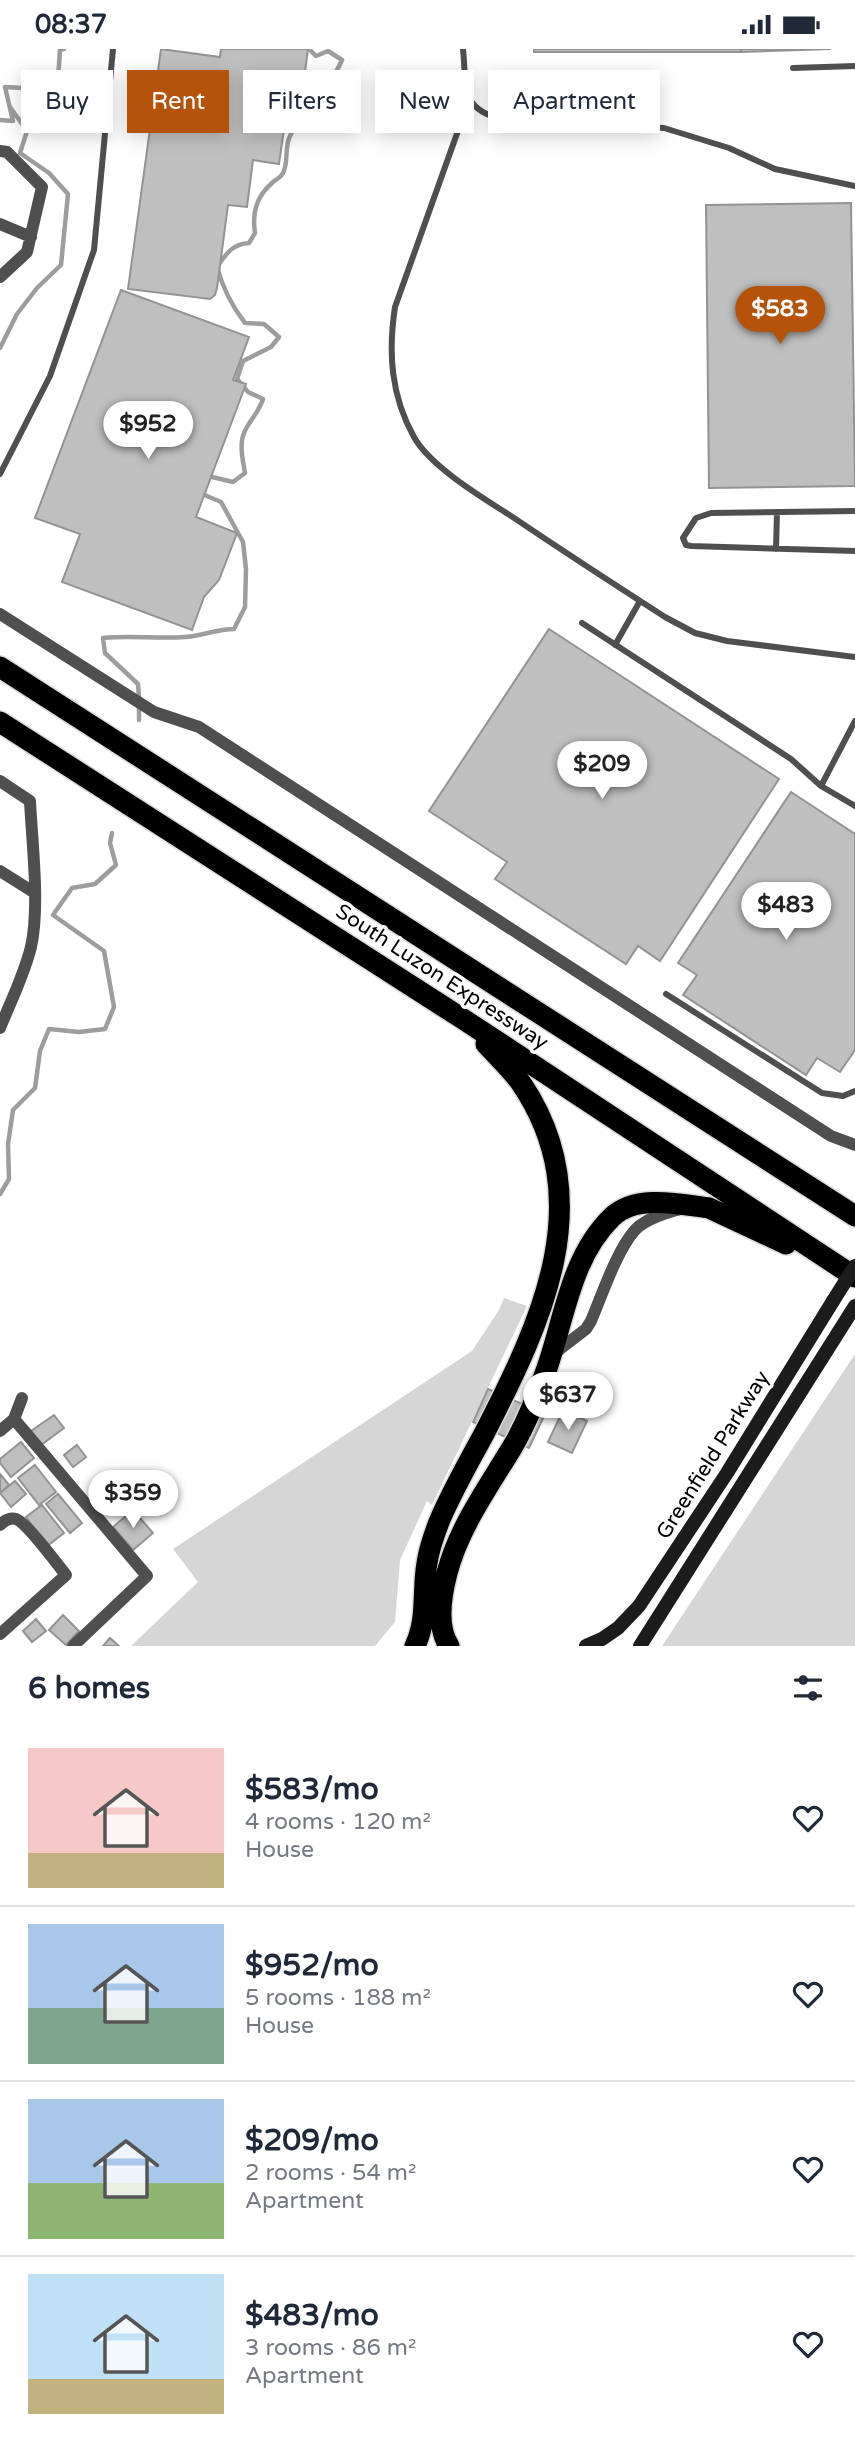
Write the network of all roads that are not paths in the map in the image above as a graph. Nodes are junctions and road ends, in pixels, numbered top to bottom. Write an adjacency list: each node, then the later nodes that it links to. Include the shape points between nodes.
1 (113, 49): 13 (lane, via 94,250 50,376)
2 (463, 49): 5 (lane)
3 (855, 66): 4 (lane)
4 (793, 68)
5 (465, 70)
6 (474, 105): 9 (lane, via 482,114 501,119 664,128 729,148 775,169)
7 (457, 133): 18 (lane, via 395,307 391,363 402,412 429,456 471,490)
8 (0, 151): 11 (street, via 7,152 43,187)
9 (855, 186)
10 (0, 224): 11 (street)
11 (31, 237): 12 (street, via 27,252)
12 (0, 277)
13 (0, 474)
14 (855, 511): 15 (lane)
15 (777, 512): 16 (lane); 16 (lane, via 700,515 682,538 691,546)
16 (776, 549): 17 (lane)
17 (855, 551)
18 (640, 601): 21 (lane); 22 (lane, via 695,633)
19 (0, 614): 35 (street, via 154,712 199,727 831,1136)
20 (582, 623): 21 (lane)
21 (615, 645): 27 (lane, via 791,759)
22 (855, 657)
23 (0, 667): 37 (highway, South Luzon Expressway)
24 (0, 722): 32 (highway, South Luzon Expressway)
25 (855, 724): 27 (lane)
26 (0, 781): 30 (street, via 30,801)
27 (821, 786): 28 (lane)
28 (855, 806)
29 (0, 871): 30 (street)
30 (35, 893): 33 (street, via 32,944)
31 (666, 994): 34 (lane, via 822,1093 843,1096)
32 (463, 1019): 38 (highway, South Luzon Expressway); 49 (highway, via 520,1081 542,1122 559,1180 560,1231 537,1318 433,1538 423,1624)
33 (0, 1028)
34 (855, 1091)
35 (855, 1145)
36 (692, 1206): 38 (highway, via 709,1208); 42 (street, via 636,1228 586,1329 563,1345); 42 (highway, via 630,1205 612,1217 570,1285)
37 (855, 1216)
38 (833, 1263): 40 (highway, South Luzon Expressway)
39 (855, 1266): 51 (main road, Greenfield Parkway, bridge, via 639,1607 618,1629)
40 (855, 1277)
41 (853, 1310): 52 (main road, Greenfield Parkway)
42 (547, 1368): 50 (highway, via 515,1442 452,1559 441,1616)
43 (22, 1398): 44 (street)
44 (13, 1419): 45 (street); 48 (street, via 148,1576)
45 (0, 1431)
46 (0, 1525): 47 (street, via 16,1519 25,1525 66,1575)
47 (3, 1626)
48 (74, 1646)
49 (415, 1646)
50 (449, 1646)
51 (586, 1646)
52 (640, 1646)

